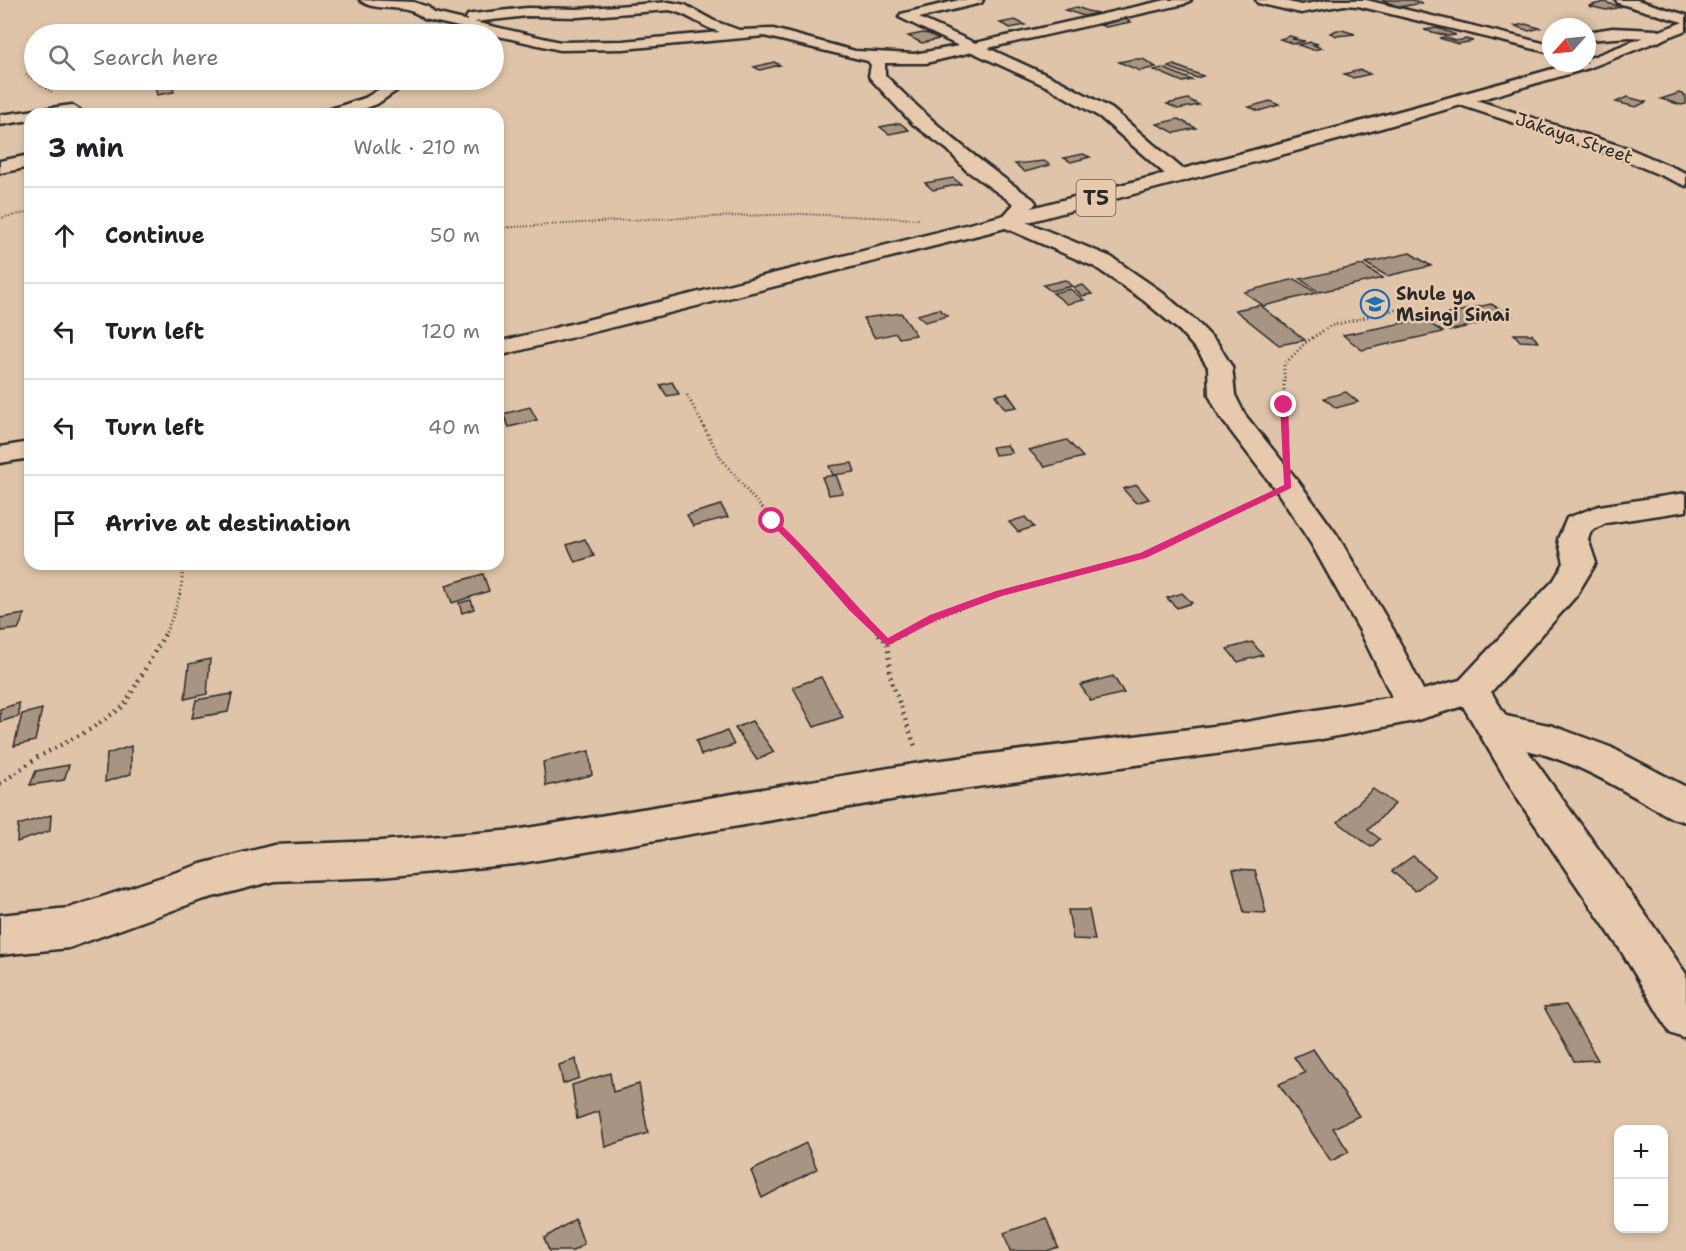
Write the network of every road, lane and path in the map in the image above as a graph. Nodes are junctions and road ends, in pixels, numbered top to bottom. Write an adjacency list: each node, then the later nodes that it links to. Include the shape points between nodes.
1 (367, 0): 11 (main road, via 413,6)
2 (610, 0): 9 (main road)
3 (976, 0): 19 (main road, via 906,17)
4 (1146, 0): 8 (main road)
5 (1184, 0): 8 (main road)
6 (1263, 0): 20 (main road, via 1301,9 1358,2)
7 (1623, 0): 10 (main road)
8 (1162, 5): 19 (main road)
9 (593, 12): 12 (main road, via 509,13); 15 (main road, via 675,7 709,24)
10 (1686, 19)
11 (446, 24)
12 (469, 24)
13 (1686, 25): 17 (main road, T5)
14 (504, 33): 15 (main road, via 560,46 586,47)
15 (744, 33): 21 (main road, via 780,33)
16 (1596, 34): 17 (main road)
17 (1661, 36): 18 (main road); 23 (main road, T5)
18 (1686, 39)
19 (974, 47): 22 (main road); 33 (main road, via 1106,113)
20 (1542, 47)
21 (874, 59): 22 (main road); 25 (main road, via 879,65)
22 (919, 59): 25 (main road)
23 (1596, 59)
24 (1556, 72): 27 (main road, T5)
25 (878, 77): 38 (main road, via 919,120 973,166 1026,203)
26 (388, 90): 28 (main road)
27 (1460, 100): 33 (main road, T5); 34 (main road, Jakaya Street, via 1624,153)
28 (351, 108)
29 (24, 116): 30 (main road)
30 (0, 120)
31 (24, 162): 32 (main road)
32 (0, 167)
33 (1179, 176): 38 (main road, T5)
34 (1686, 180)
35 (24, 213): 36 (path)
36 (0, 218)
37 (927, 219): 39 (path, via 790,214)
38 (1008, 222): 41 (main road, T5); 45 (main road, via 1103,262 1188,326 1220,367 1222,395 1233,417)
39 (504, 228)
40 (1411, 306): 45 (path, via 1330,326 1305,343 1284,365)
41 (504, 348)
42 (687, 395): 48 (path, via 720,457 752,497)
43 (24, 451): 44 (main road)
44 (0, 455)
45 (1288, 486): 48 (path, via 1143,556 999,594 933,618); 50 (main road, via 1349,581)
46 (1686, 502): 49 (main road, via 1599,515 1578,525 1574,539 1580,563 1565,588)
47 (182, 570): 53 (path, via 178,605 124,706)
48 (887, 643): 52 (path, via 891,680)
49 (1472, 690): 50 (main road); 51 (main road)
50 (1414, 707): 52 (main road, via 1246,737)
51 (1494, 728): 54 (main road, via 1553,741 1597,758); 56 (main road, via 1667,981)
52 (926, 778): 55 (main road, via 515,847 381,859 274,863 201,882 69,928)
53 (0, 784)
54 (1686, 806)
55 (0, 935)
56 (1686, 1017)

